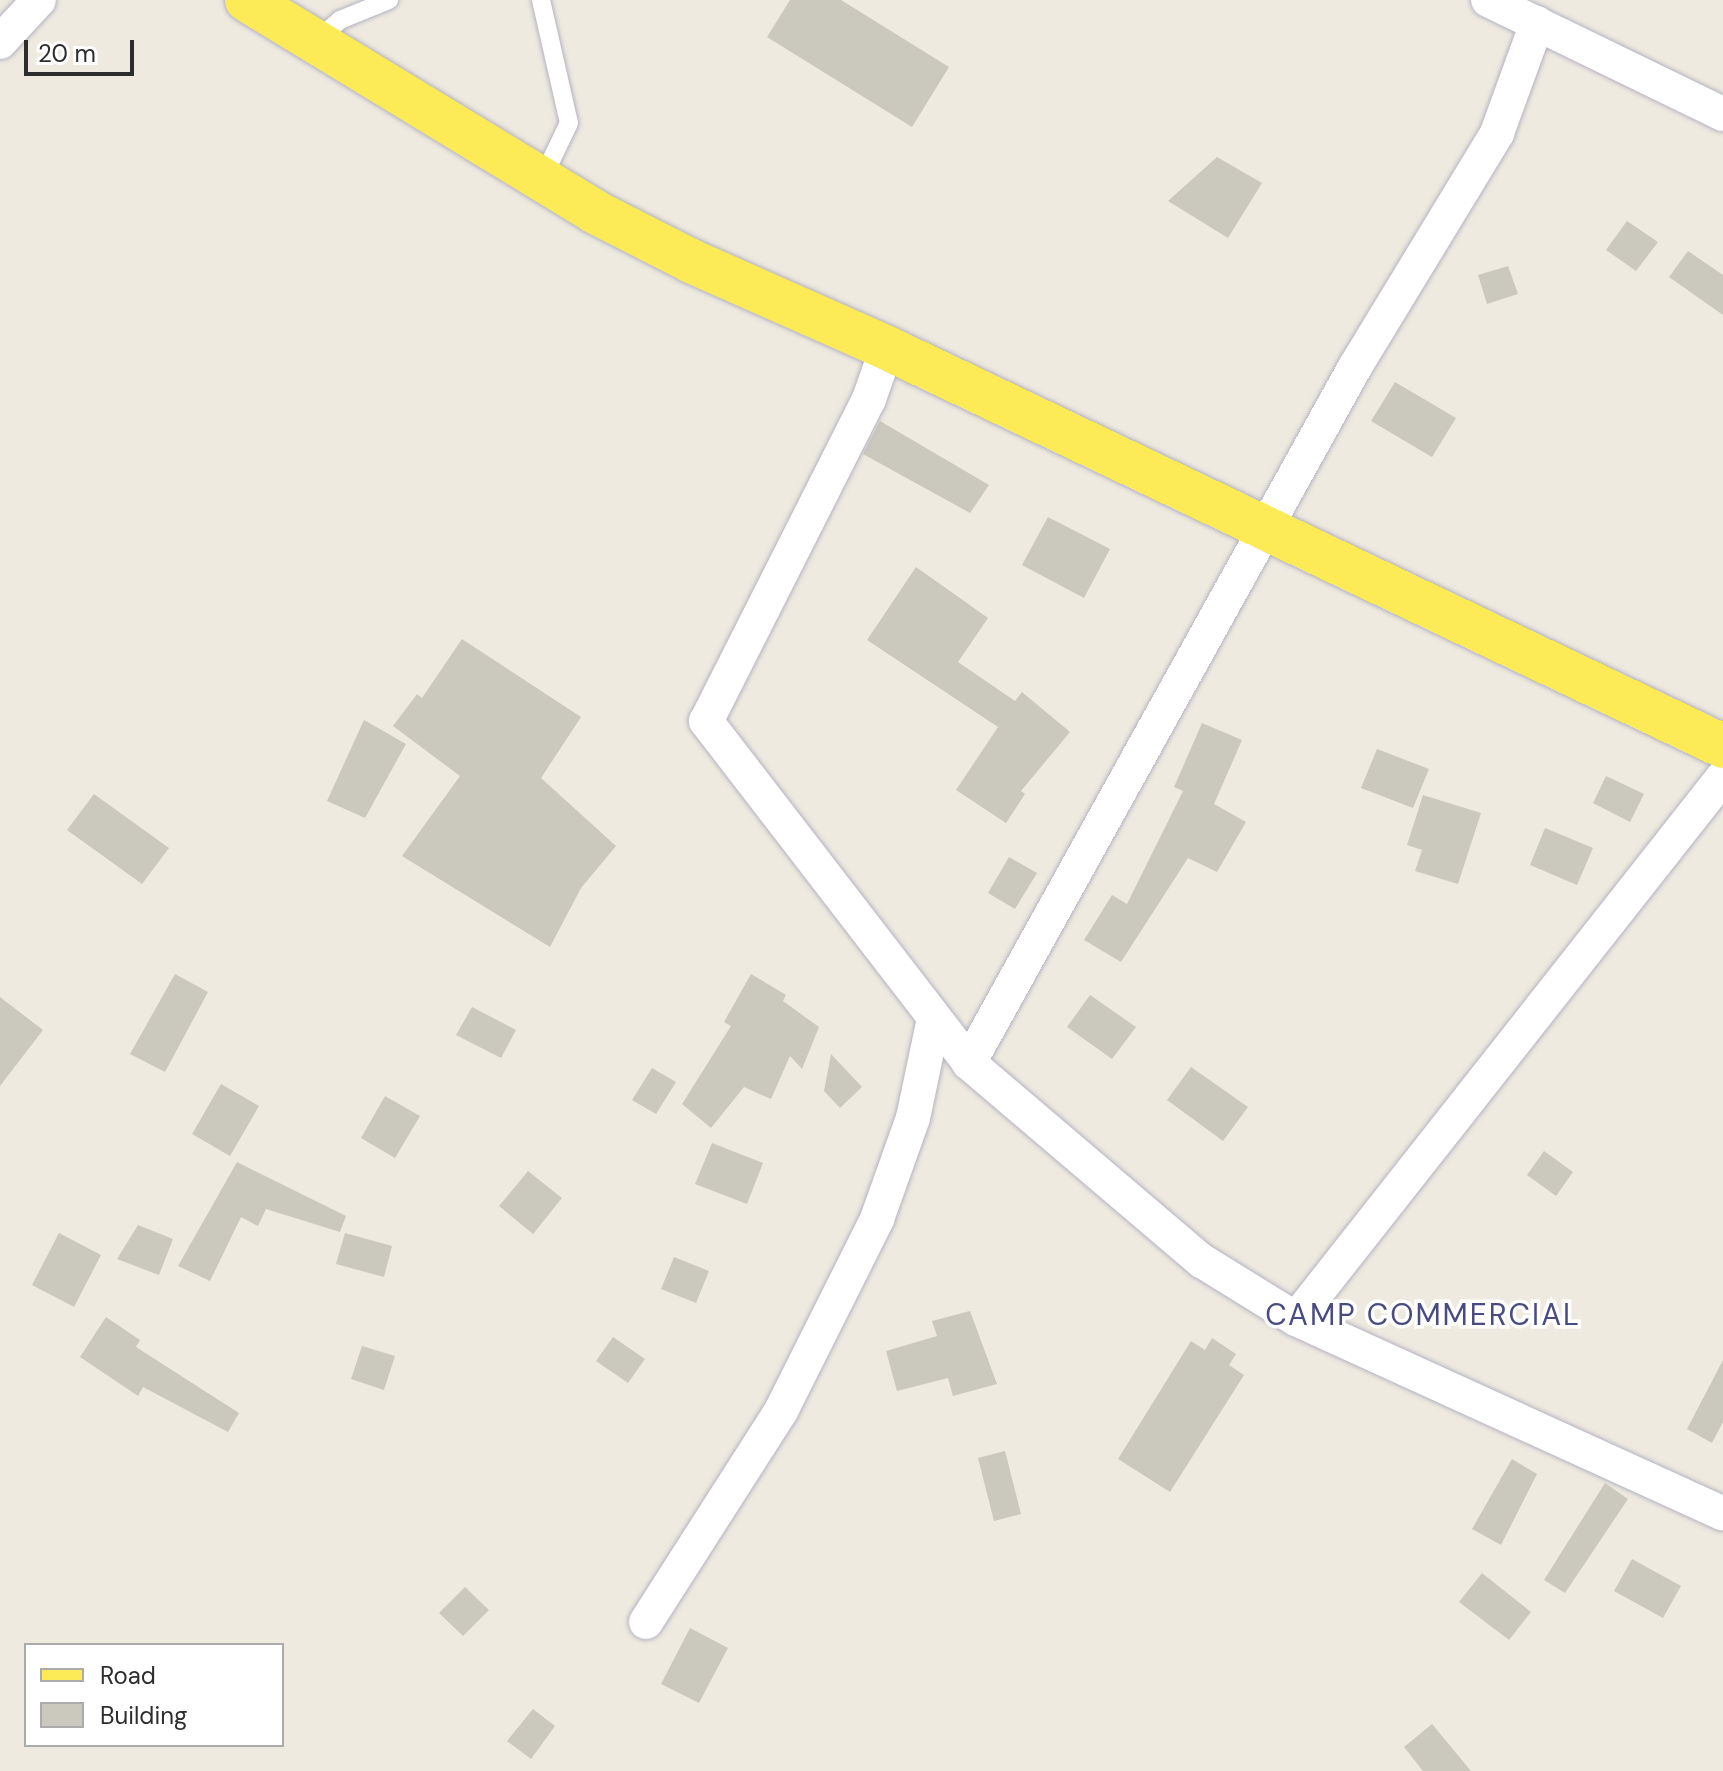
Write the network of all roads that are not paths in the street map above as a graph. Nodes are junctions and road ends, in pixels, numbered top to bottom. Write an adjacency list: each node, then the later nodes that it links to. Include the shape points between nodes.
1 (39, 0): 8 (street)
2 (247, 0): 7 (main road)
3 (389, 0): 7 (lane, via 340,20)
4 (541, 0): 10 (lane, via 569,123)
5 (1488, 0): 6 (street)
6 (1537, 23): 9 (street); 12 (street, via 1497,133)
7 (316, 41): 10 (main road)
8 (0, 42)
9 (1723, 114)
10 (543, 177): 11 (main road, via 691,261)
11 (887, 348): 12 (main road); 15 (street, via 869,399 706,721)
12 (1267, 527): 13 (main road); 16 (street)
13 (1723, 746)
14 (1723, 777): 17 (street)
15 (934, 1018): 16 (street); 19 (street, via 913,1118 877,1219 781,1411)
16 (969, 1063): 17 (street, via 1202,1261)
17 (1296, 1319): 18 (street)
18 (1723, 1514)
19 (646, 1622)

